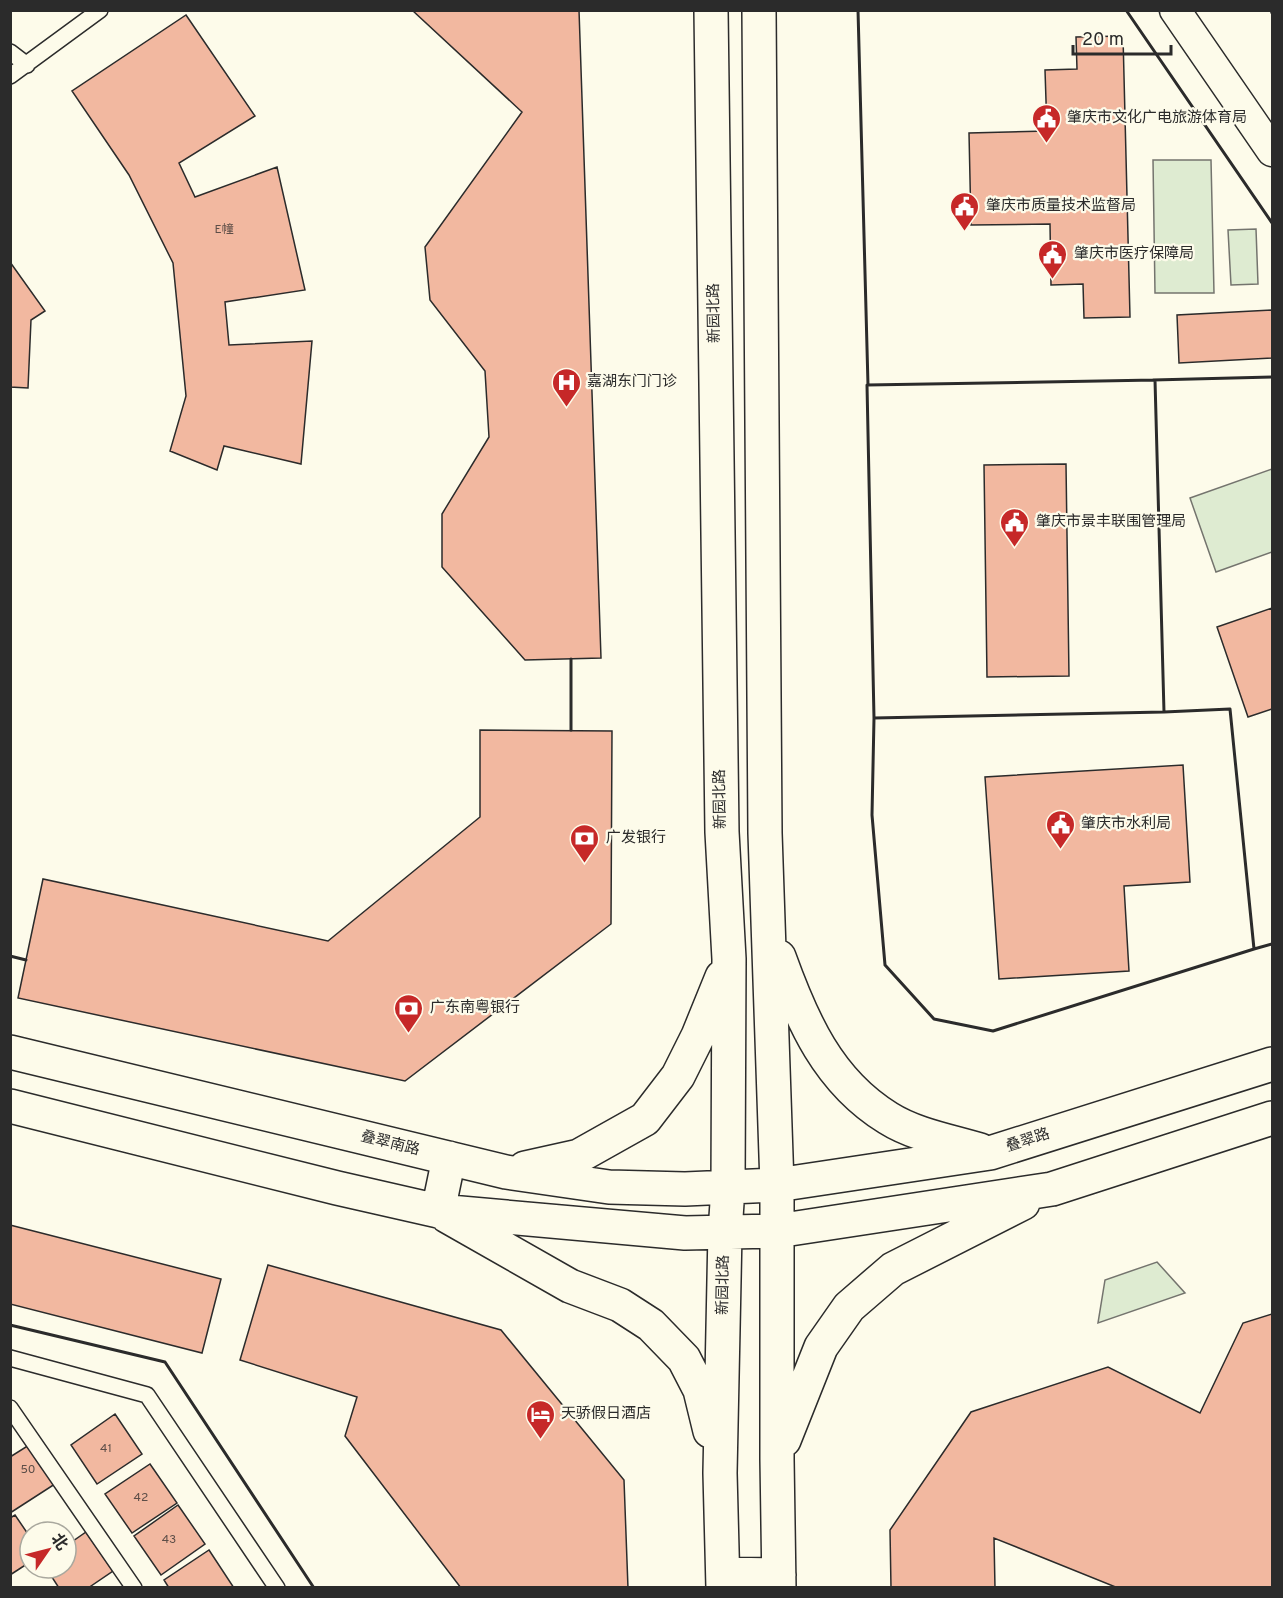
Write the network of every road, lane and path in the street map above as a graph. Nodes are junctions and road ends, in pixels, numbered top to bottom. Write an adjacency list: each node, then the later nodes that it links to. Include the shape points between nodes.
1 (100, 10): 6 (lane)
2 (711, 10): 9 (main road, 新园北路)
3 (759, 10): 10 (main road)
4 (1175, 10): 8 (street)
5 (10, 52): 6 (lane)
6 (27, 65): 7 (lane)
7 (10, 76)
8 (1272, 151)
9 (722, 832): 10 (main road); 12 (main road, 新园北路)
10 (765, 833): 11 (main road)
11 (770, 931): 18 (main road, via 813,1040 859,1097 889,1119); 22 (main road)
12 (729, 958): 21 (main road, via 678,1076 645,1119 579,1156); 23 (main road, 新园北路)
13 (10, 1052): 20 (main road, 叠翠南路)
14 (1272, 1064): 16 (main road, 叠翠路)
15 (10, 1106): 25 (main road)
16 (1140, 1106): 18 (main road, 叠翠路); 19 (main road)
17 (1272, 1118): 19 (main road)
18 (990, 1153): 22 (main road, 叠翠路)
19 (1155, 1155): 24 (main road)
20 (449, 1158): 21 (main road, 叠翠南路); 25 (main road)
21 (506, 1172): 23 (main road, 叠翠南路, via 609,1187)
22 (777, 1185): 23 (main road, 叠翠南路); 26 (main road)
23 (728, 1188): 27 (main road, 新园北路)
24 (1052, 1189): 26 (main road); 30 (main road, via 893,1269 849,1307 821,1347)
25 (438, 1211): 27 (main road, via 685,1233); 31 (main road, via 570,1286 620,1305 651,1325 684,1359 700,1390)
26 (777, 1231): 27 (main road); 30 (main road)
27 (725, 1232): 31 (main road, 新园北路)
28 (10, 1358): 35 (lane, via 147,1395)
29 (10, 1408): 34 (lane)
30 (777, 1459): 33 (main road)
31 (720, 1473): 32 (main road, 新园北路)
32 (723, 1581): 33 (main road)
33 (779, 1581)
34 (134, 1587)
35 (277, 1587)

